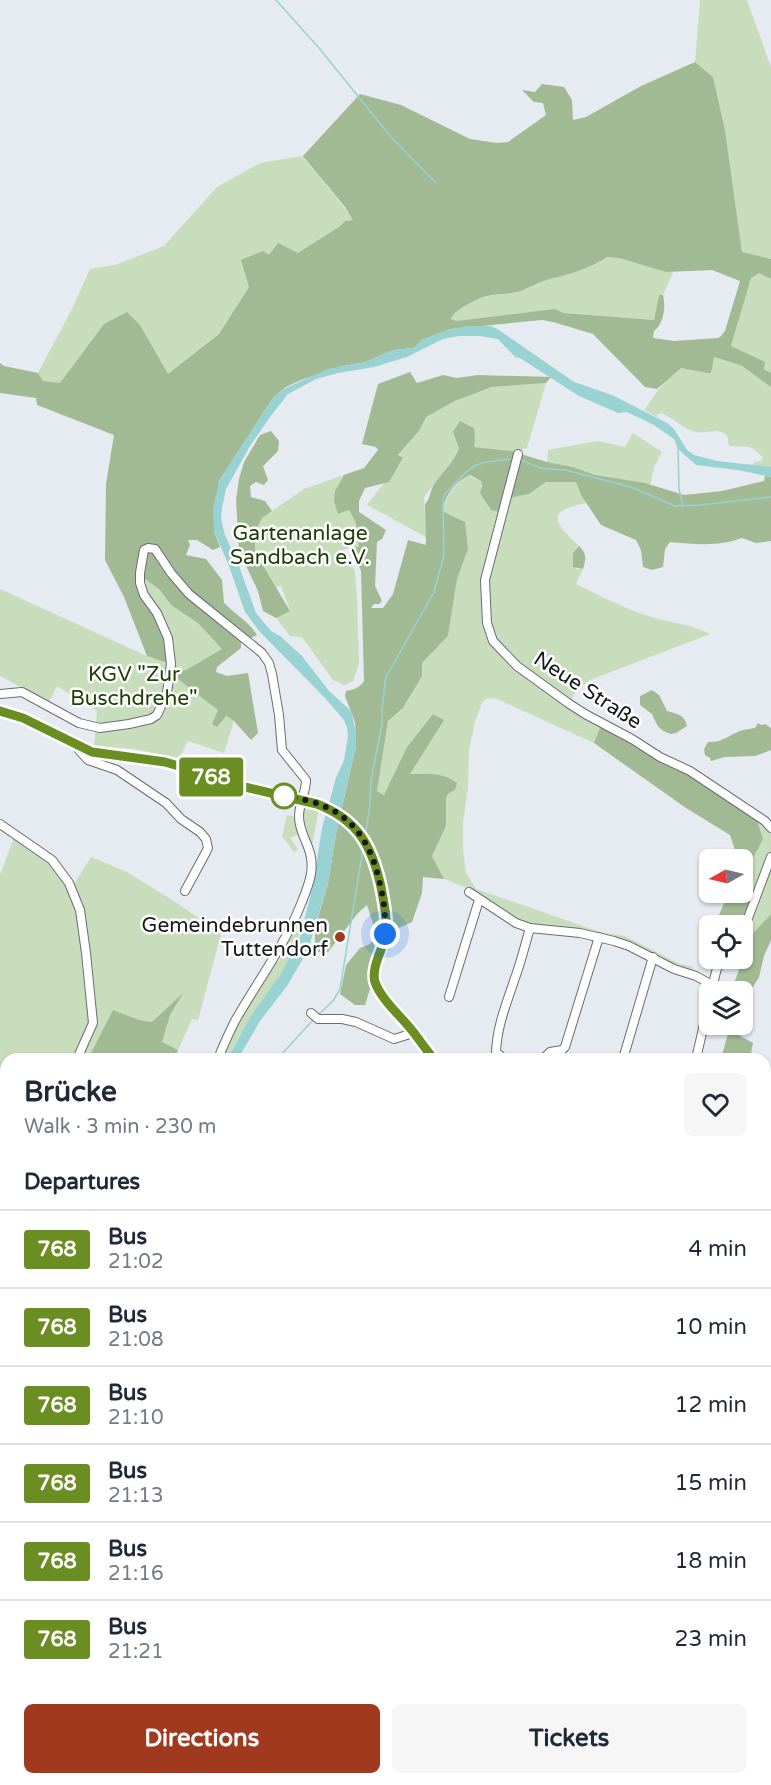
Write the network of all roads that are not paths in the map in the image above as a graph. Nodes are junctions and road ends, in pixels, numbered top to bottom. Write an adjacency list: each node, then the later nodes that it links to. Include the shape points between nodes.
1 (518, 454): 7 (street, Neue Straße, via 485,580 487,623 493,641 517,666 568,703 690,771 765,820)
2 (0, 694): 5 (street, via 22,692 79,723 100,728 140,722 157,715 167,693 171,664 168,638 140,583 144,550 151,547 189,594 262,653 269,663 281,746 306,780)
3 (0, 711): 4 (street)
4 (79, 746): 5 (street, via 98,753 172,763 224,782); 9 (street, via 88,760 117,770 141,786 206,839 206,854)
5 (306, 801): 19 (street, via 339,814 358,831 369,849 377,868 386,917 375,981); 22 (street, via 299,815 313,861 309,884 292,928)
6 (0, 824): 21 (street, via 52,860 69,883 80,910 93,1023)
7 (771, 828)
8 (771, 857): 12 (street)
9 (185, 891)
10 (469, 892): 11 (street)
11 (479, 900): 13 (street); 17 (street)
12 (749, 915)
13 (530, 928): 14 (street); 24 (street, via 503,1013)
14 (599, 937): 15 (street); 25 (street, via 568,1042 562,1050)
15 (652, 957): 16 (street); 26 (street)
16 (703, 981)
17 (448, 998)
18 (313, 1015): 19 (street, via 318,1019 356,1022 394,1039)
19 (413, 1031): 23 (street)
20 (702, 1035): 27 (street)
21 (80, 1053)
22 (221, 1053)
23 (430, 1053)
24 (497, 1053)
25 (549, 1053)
26 (625, 1053)
27 (697, 1053)

